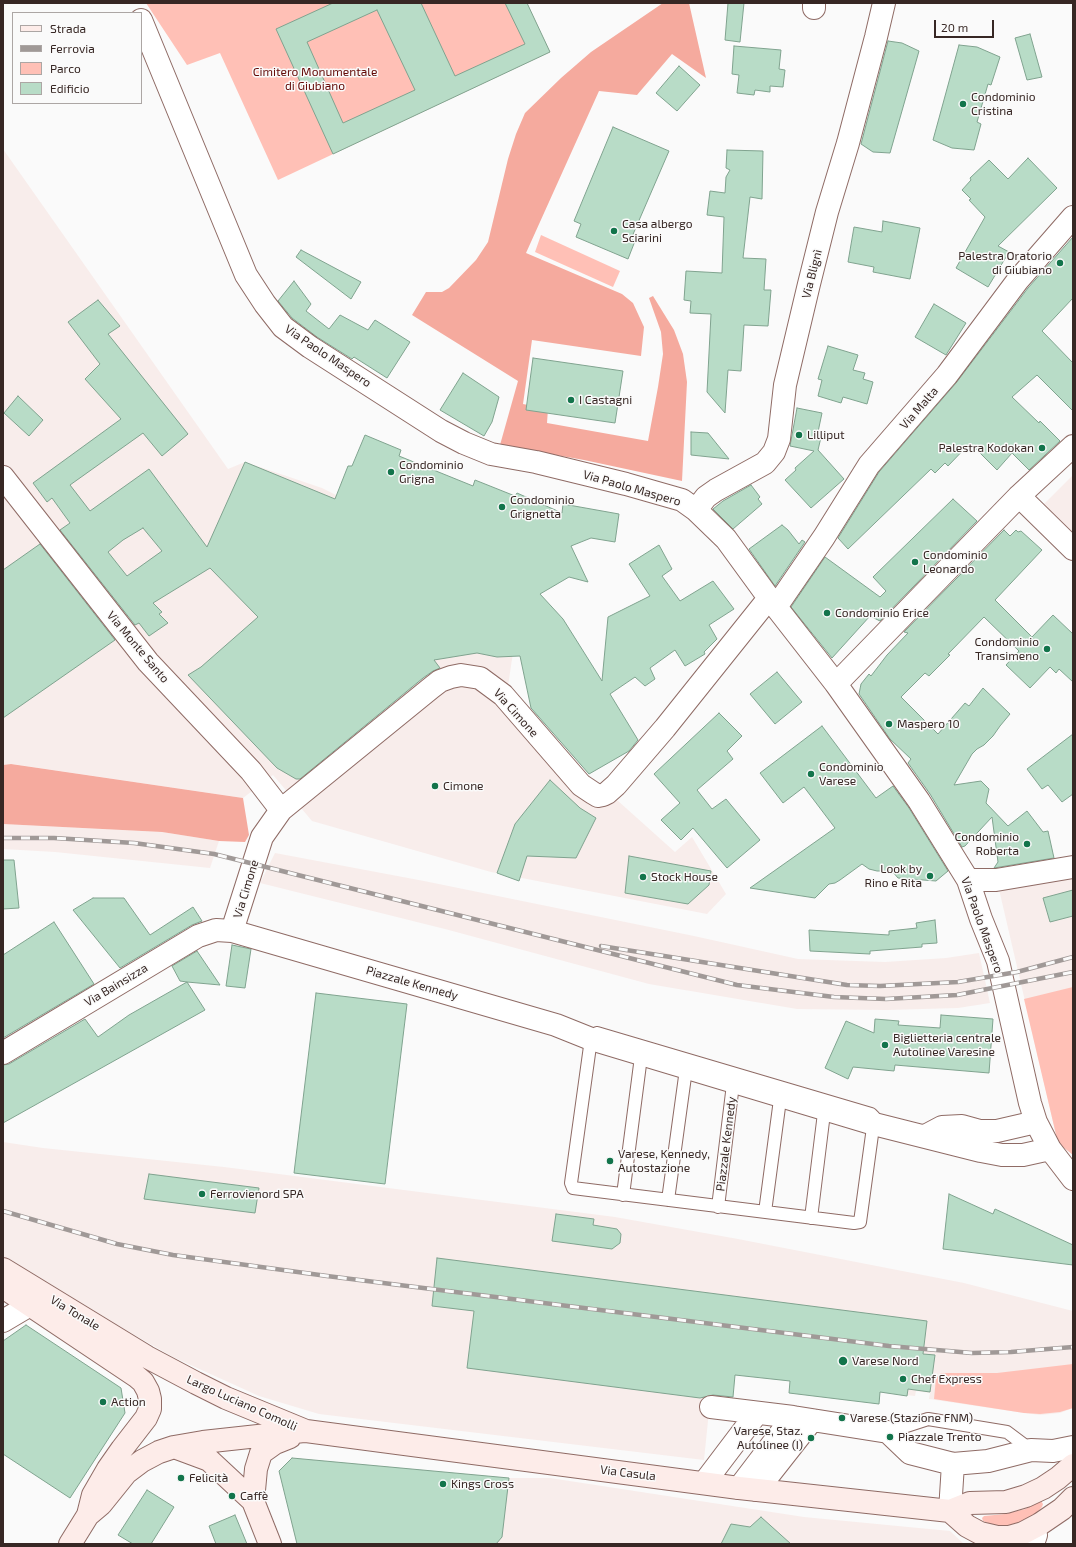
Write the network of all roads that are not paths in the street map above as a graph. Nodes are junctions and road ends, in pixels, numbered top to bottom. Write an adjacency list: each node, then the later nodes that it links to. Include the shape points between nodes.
1 (884, 3): 7 (street, Via Blignì, via 805,300 785,385 774,452 765,463 716,490)
2 (142, 22): 7 (street, Via Paolo Maspero, via 246,275 283,327 440,431 464,443 491,454 536,462 682,500)
3 (1073, 217): 9 (street, Via Malta, via 1018,280 947,375 869,465 824,537)
4 (1073, 446): 6 (street)
5 (3, 477): 11 (street, Via Monte Santo, via 148,662 251,771)
6 (1019, 496): 8 (street); 10 (street)
7 (696, 510): 9 (street, Via Paolo Maspero, via 726,540)
8 (1073, 549)
9 (772, 602): 10 (street, Via Paolo Maspero); 11 (street, Via Cimone, via 607,794 598,796 581,786 503,696 480,678 461,675 440,681)
10 (836, 684): 13 (street, Via Paolo Maspero, via 919,802)
11 (281, 810): 14 (street, Via Cimone, via 262,838)
12 (1073, 867): 13 (street, via 996,880)
13 (968, 880): 22 (street, Via Paolo Maspero, via 998,962)
14 (232, 931): 15 (street, Piazzale Kennedy, via 556,1025); 17 (street, Via Bainsizza, via 216,930 198,936)
15 (591, 1039): 16 (street, Piazzale Kennedy); 27 (lane, Piazzale Kennedy, via 572,1185 578,1189)
16 (642, 1050): 18 (street, Piazzale Kennedy); 27 (lane)
17 (3, 1053)
18 (687, 1064): 19 (street, Piazzale Kennedy); 28 (lane)
19 (734, 1078): 20 (street, Piazzale Kennedy); 29 (lane, Piazzale Kennedy)
20 (781, 1092): 21 (street, Piazzale Kennedy); 30 (lane)
21 (825, 1106): 23 (street, Piazzale Kennedy); 31 (lane)
22 (1036, 1122): 24 (street, via 997,1131 980,1131 962,1126 942,1127); 25 (street, Via Paolo Maspero)
23 (874, 1124): 24 (street, Piazzale Kennedy); 31 (lane, Piazzale Kennedy, via 860,1222)
24 (925, 1136): 25 (street, Piazzale Kennedy, via 1002,1154 1023,1155)
25 (1050, 1148): 26 (street, Via Paolo Maspero)
26 (1073, 1179)
27 (623, 1195): 28 (lane, Piazzale Kennedy)
28 (668, 1200): 29 (lane, Piazzale Kennedy)
29 (718, 1206): 30 (lane, Piazzale Kennedy)
30 (765, 1212): 31 (lane, Piazzale Kennedy)
31 (811, 1218)
32 (3, 1269): 36 (main road, Via Tonale)
33 (3, 1286): 34 (main road, Via Tonale)
34 (30, 1305): 35 (street); 49 (main road, Via Tonale, via 136,1376 148,1391 150,1409 146,1418 108,1469 93,1495)
35 (3, 1321)
36 (147, 1357): 39 (main road, Largo Luciano Comolli, via 226,1398)
37 (711, 1408): 38 (street)
38 (784, 1416): 40 (street); 45 (street); 45 (street)
39 (306, 1431): 41 (main road, Largo Luciano Comolli); 45 (main road, Via Casula); 46 (main road, via 275,1443 261,1453 256,1469)
40 (888, 1432): 42 (lane, via 928,1419 1007,1432); 44 (street, via 910,1452)
41 (174, 1447): 46 (main road, via 209,1460); 49 (main road, Largo Luciano Comolli, via 159,1452 126,1472 102,1504)
42 (1031, 1450): 43 (street, via 1053,1451); 44 (street, via 988,1461)
43 (1072, 1459): 48 (main road, Via Casula, via 1058,1478 1026,1496 1006,1502 970,1503)
44 (953, 1464): 48 (street)
45 (730, 1486): 48 (main road, Via Casula)
46 (253, 1501): 52 (main road)
47 (1068, 1504): 48 (main road, via 1040,1524 1009,1537 980,1533 967,1526); 50 (street)
48 (950, 1511)
49 (88, 1515): 51 (main road)
50 (1032, 1541)
51 (70, 1544)
52 (270, 1544)

